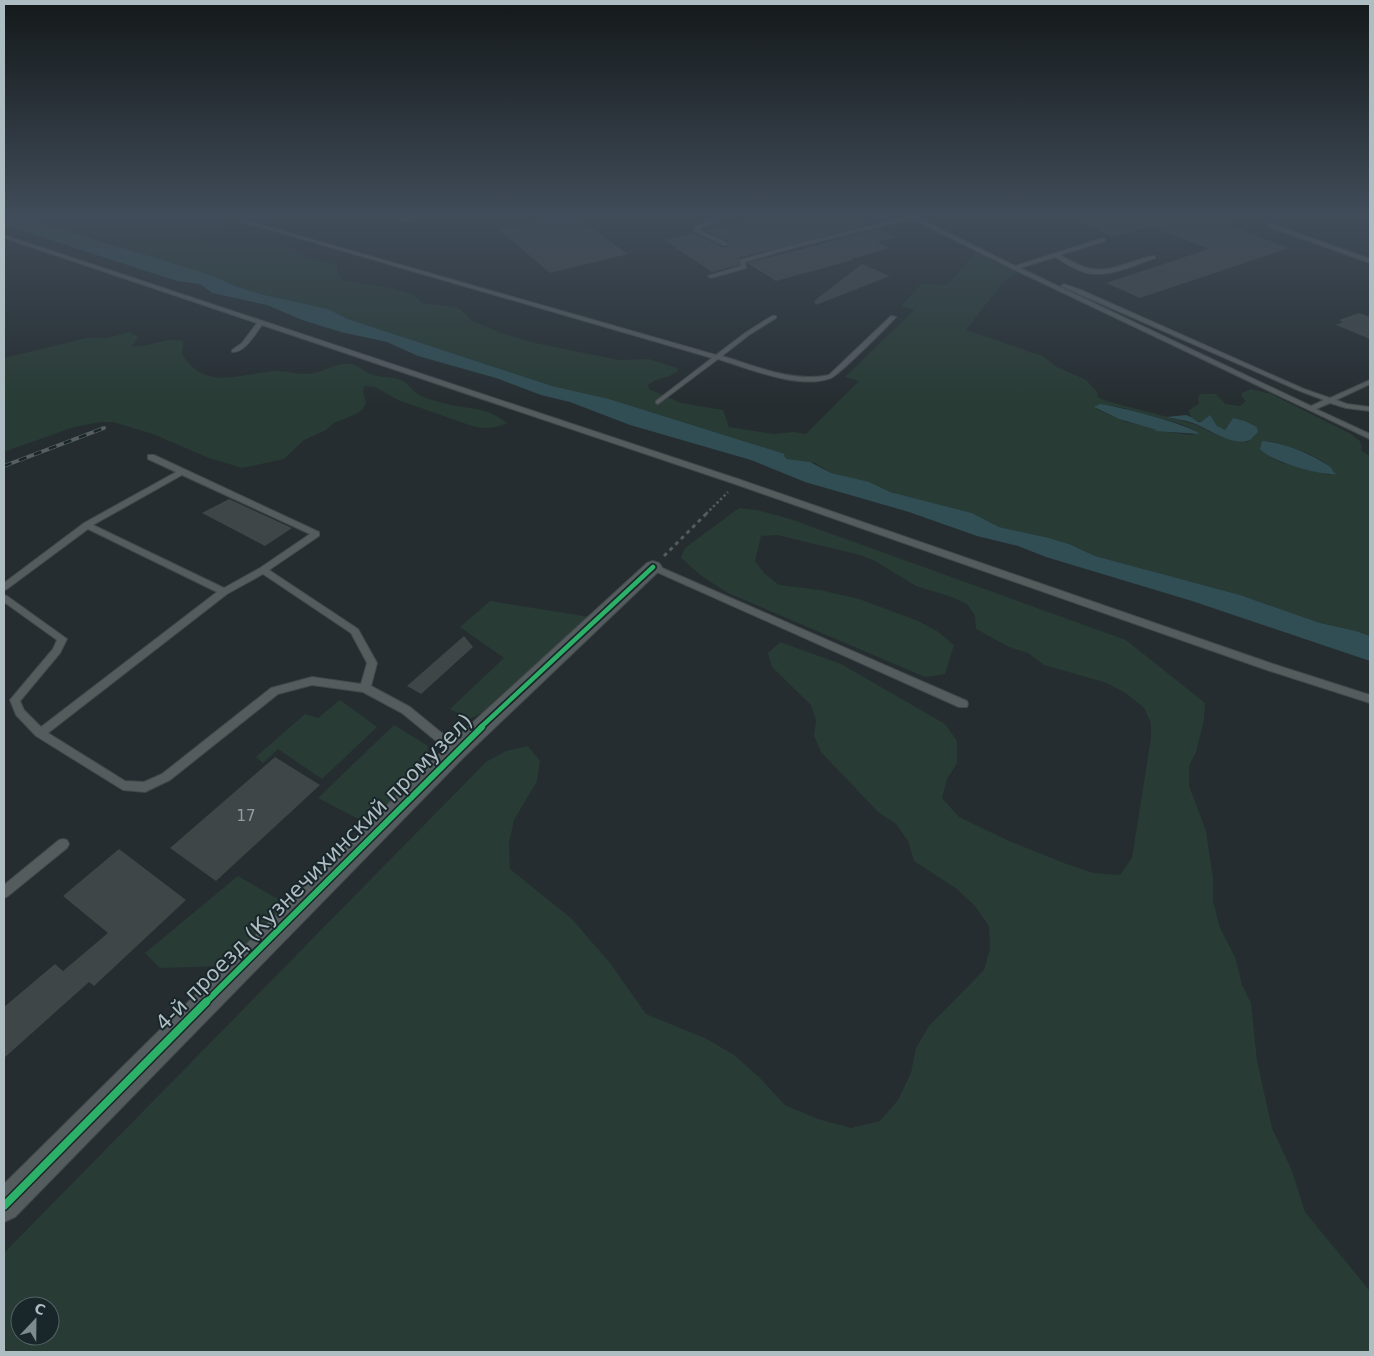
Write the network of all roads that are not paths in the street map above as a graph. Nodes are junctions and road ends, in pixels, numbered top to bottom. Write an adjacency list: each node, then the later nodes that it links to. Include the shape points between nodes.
1 (136, 280): 7 (lane)
2 (449, 280): 9 (lane)
3 (1040, 280): 13 (lane)
4 (1041, 280): 11 (lane, via 1079,291 1302,390)
5 (774, 317): 9 (lane)
6 (893, 317): 9 (lane, via 831,376 815,380 794,379)
7 (261, 322): 8 (lane, via 244,344); 25 (lane, via 738,482 1270,668)
8 (234, 351)
9 (718, 357): 12 (lane)
10 (1370, 382): 11 (lane)
11 (1330, 399): 13 (lane); 14 (lane, via 1346,406)
12 (658, 402)
13 (1310, 409): 15 (lane)
14 (1370, 409)
15 (1370, 438)
16 (152, 457): 17 (lane)
17 (183, 472): 18 (lane); 20 (lane, via 316,534)
18 (87, 525): 21 (lane); 22 (lane)
19 (653, 567): 26 (lane); 28 (street, 4-й проезд (Кузнечихинский промузел))
20 (263, 570): 22 (lane); 24 (lane, via 355,631 372,663)
21 (4, 587)
22 (224, 592): 27 (lane)
23 (4, 598): 27 (lane, via 62,639 58,651 15,700 20,712)
24 (365, 688): 27 (lane, via 312,681 275,691 166,777 145,787 123,785); 28 (lane, via 406,710)
25 (1370, 699)
26 (963, 704)
27 (40, 733)
28 (456, 751): 31 (street, 4-й проезд (Кузнечихинский промузел))
29 (63, 844): 30 (lane)
30 (4, 892)
31 (4, 1206)

